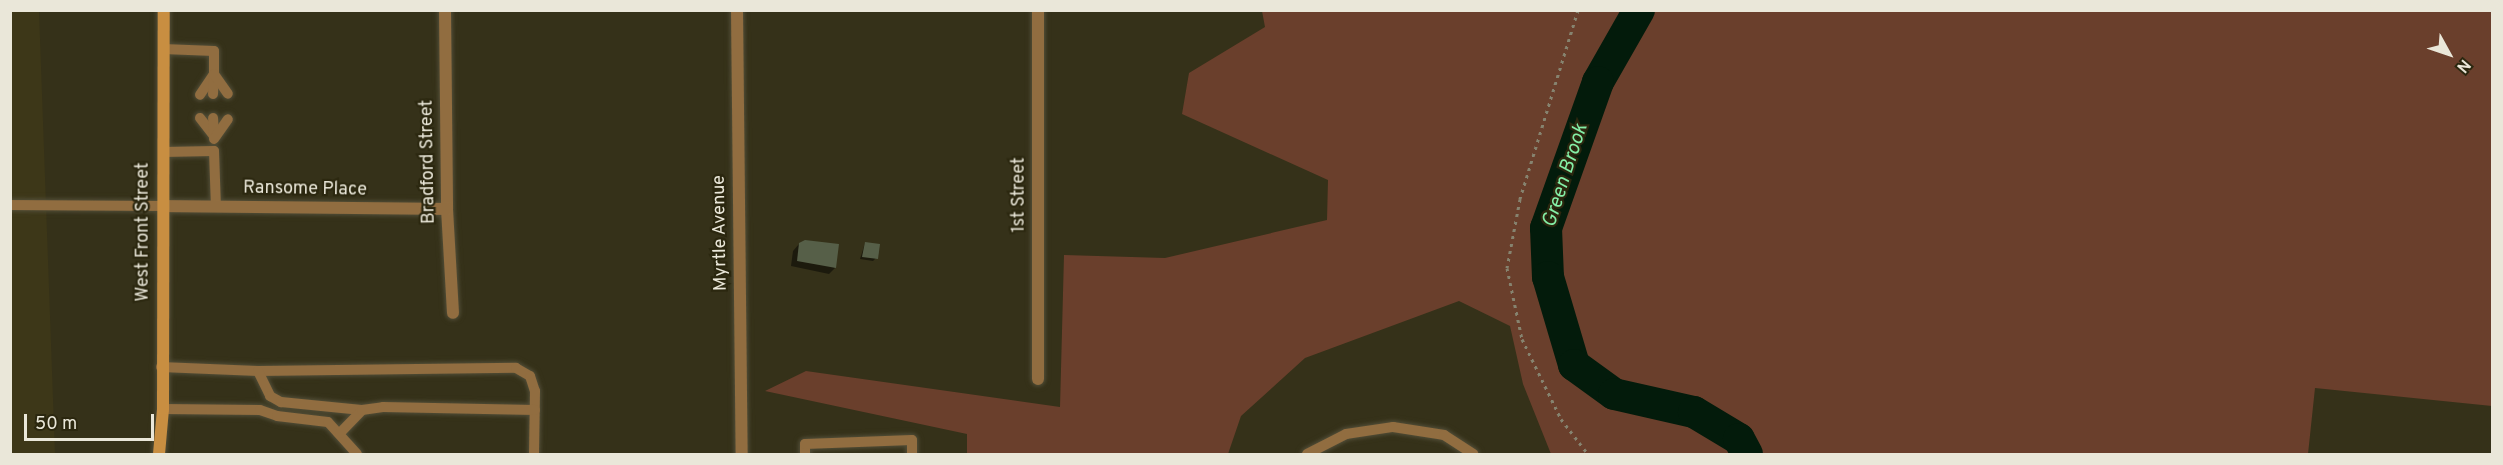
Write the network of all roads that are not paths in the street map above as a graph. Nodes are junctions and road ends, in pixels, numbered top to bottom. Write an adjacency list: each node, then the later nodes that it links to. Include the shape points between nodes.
1 (164, 10): 5 (main road, West Front Street)
2 (445, 10): 19 (street, Bradford Street)
3 (737, 10): 31 (street, Myrtle Avenue)
4 (1038, 10): 23 (street, 1st Street)
5 (163, 49): 6 (lane, via 214,51); 15 (main road, West Front Street)
6 (214, 74): 7 (lane); 8 (lane); 9 (lane)
7 (200, 94)
8 (213, 94)
9 (228, 94)
10 (200, 118): 13 (lane)
11 (213, 118): 13 (lane)
12 (228, 119): 13 (lane)
13 (214, 136): 14 (lane)
14 (214, 151): 15 (lane); 18 (lane)
15 (162, 152): 17 (main road, West Front Street)
16 (10, 205): 17 (lane)
17 (162, 206): 18 (street, Ransome Place); 21 (main road, West Front Street)
18 (216, 207): 19 (street, Ransome Place)
19 (447, 209): 20 (street, Bradford Street)
20 (453, 313)
21 (161, 367): 22 (lane); 24 (main road, West Front Street)
22 (258, 371): 25 (lane, via 270,396 280,402); 26 (lane, via 516,368 530,376)
23 (1038, 379)
24 (163, 410): 27 (lane, via 260,410 328,422); 28 (main road, West Front Street)
25 (362, 410): 26 (lane, via 383,406); 27 (lane)
26 (535, 410): 30 (lane)
27 (340, 433): 29 (lane)
28 (159, 454)
29 (357, 454)
30 (534, 454)
31 (742, 454)
32 (805, 454): 33 (lane, via 805,444 912,440)
33 (912, 454)
34 (1307, 454): 35 (lane, via 1346,434 1393,427 1444,435)
35 (1473, 454)

